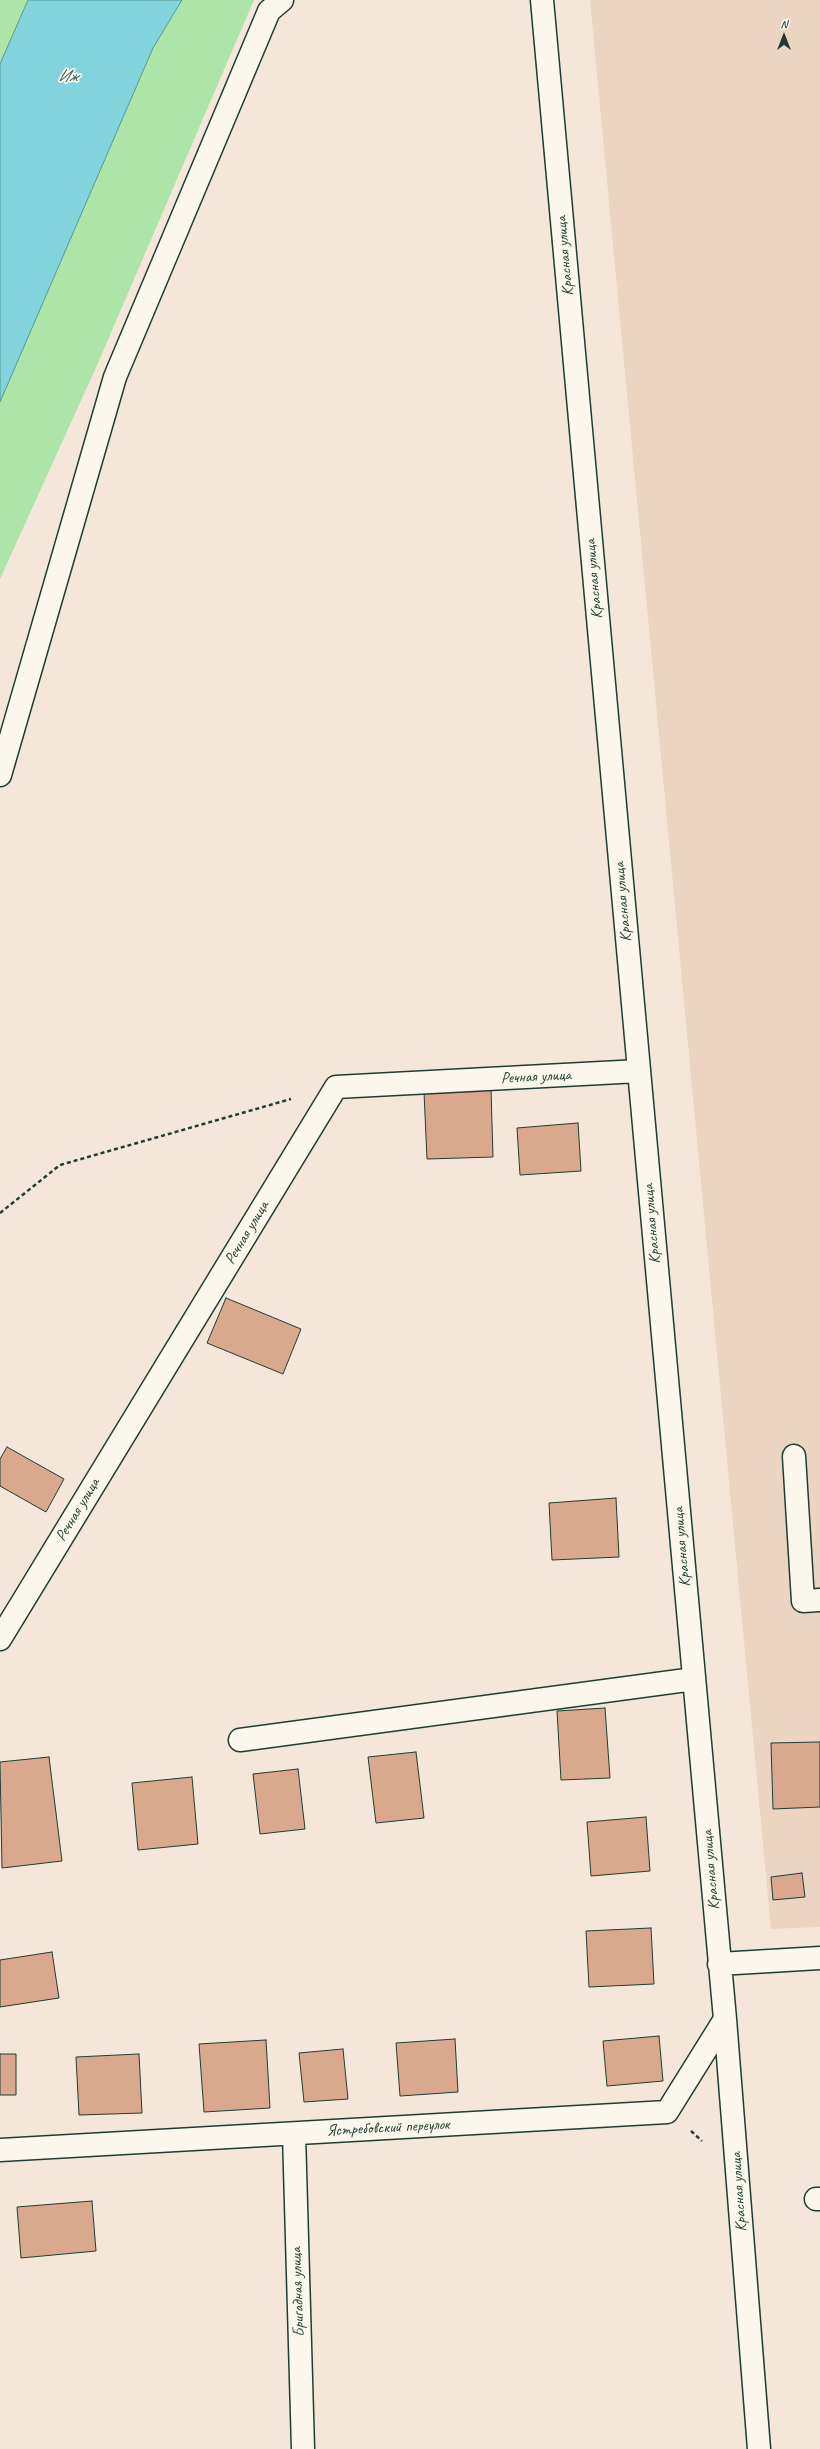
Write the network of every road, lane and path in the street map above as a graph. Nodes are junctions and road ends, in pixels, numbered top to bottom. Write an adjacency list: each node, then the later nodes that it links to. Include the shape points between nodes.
1 (282, 0): 3 (street, via 269,11 115,377)
2 (542, 0): 4 (street, Красная улица)
3 (0, 775)
4 (639, 1071): 5 (street, Речная улица); 10 (street, Красная улица)
5 (336, 1087): 6 (path, via 60,1164); 9 (street, Речная улица)
6 (0, 1213)
7 (794, 1456): 8 (street, via 803,1601)
8 (820, 1600)
9 (0, 1639)
10 (694, 1679): 11 (street); 13 (street, Красная улица)
11 (240, 1740)
12 (820, 1958): 13 (street)
13 (719, 1964): 14 (street, Красная улица)
14 (726, 2019): 15 (street, Ястребовский переулок, via 667,2112); 18 (street, Красная улица)
15 (294, 2134): 16 (street, Ястребовский переулок); 17 (street, Бригадная улица)
16 (0, 2150)
17 (303, 2449)
18 (758, 2449)

